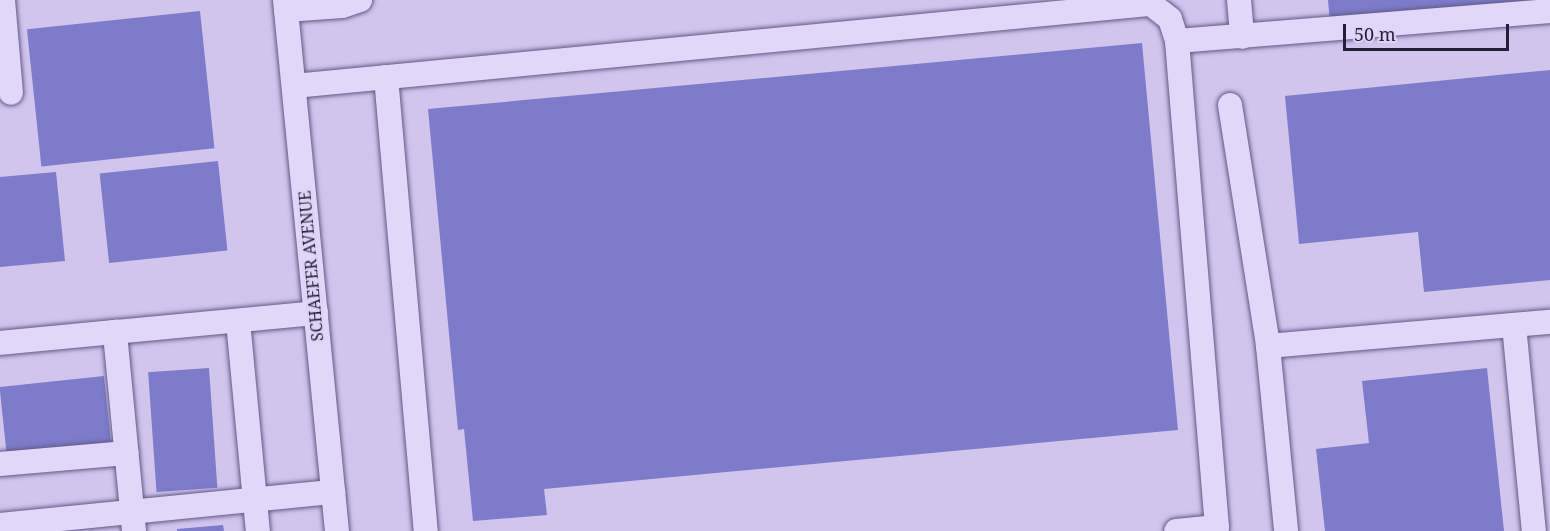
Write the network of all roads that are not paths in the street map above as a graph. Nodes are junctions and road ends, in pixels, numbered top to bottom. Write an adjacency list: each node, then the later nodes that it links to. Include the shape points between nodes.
1 (3, 0): 10 (street)
2 (360, 0): 4 (street, via 342,6)
3 (1239, 0): 6 (street)
4 (286, 5): 9 (street, SCHAEFER AVENUE)
5 (1550, 11): 6 (street)
6 (1242, 37): 7 (street)
7 (1177, 41): 8 (street, via 1170,19 1151,4); 28 (street, via 1217,527)
8 (386, 77): 9 (street); 27 (street)
9 (294, 86): 12 (street, SCHAEFER AVENUE)
10 (11, 93)
11 (1230, 105): 18 (street)
12 (316, 313): 13 (street); 21 (street, SCHAEFER AVENUE)
13 (238, 321): 16 (street); 22 (street)
14 (1550, 322): 15 (street)
15 (1514, 325): 18 (street); 30 (street)
16 (115, 332): 17 (street); 19 (street)
17 (0, 343)
18 (1268, 345): 29 (street)
19 (127, 453): 20 (street); 23 (street)
20 (0, 464)
21 (333, 492): 22 (street); 26 (street, SCHAEFER AVENUE)
22 (255, 500): 23 (street); 25 (street)
23 (133, 521): 24 (street)
24 (0, 525)
25 (258, 531)
26 (337, 531)
27 (426, 531)
28 (1176, 531)
29 (1286, 531)
30 (1534, 531)

